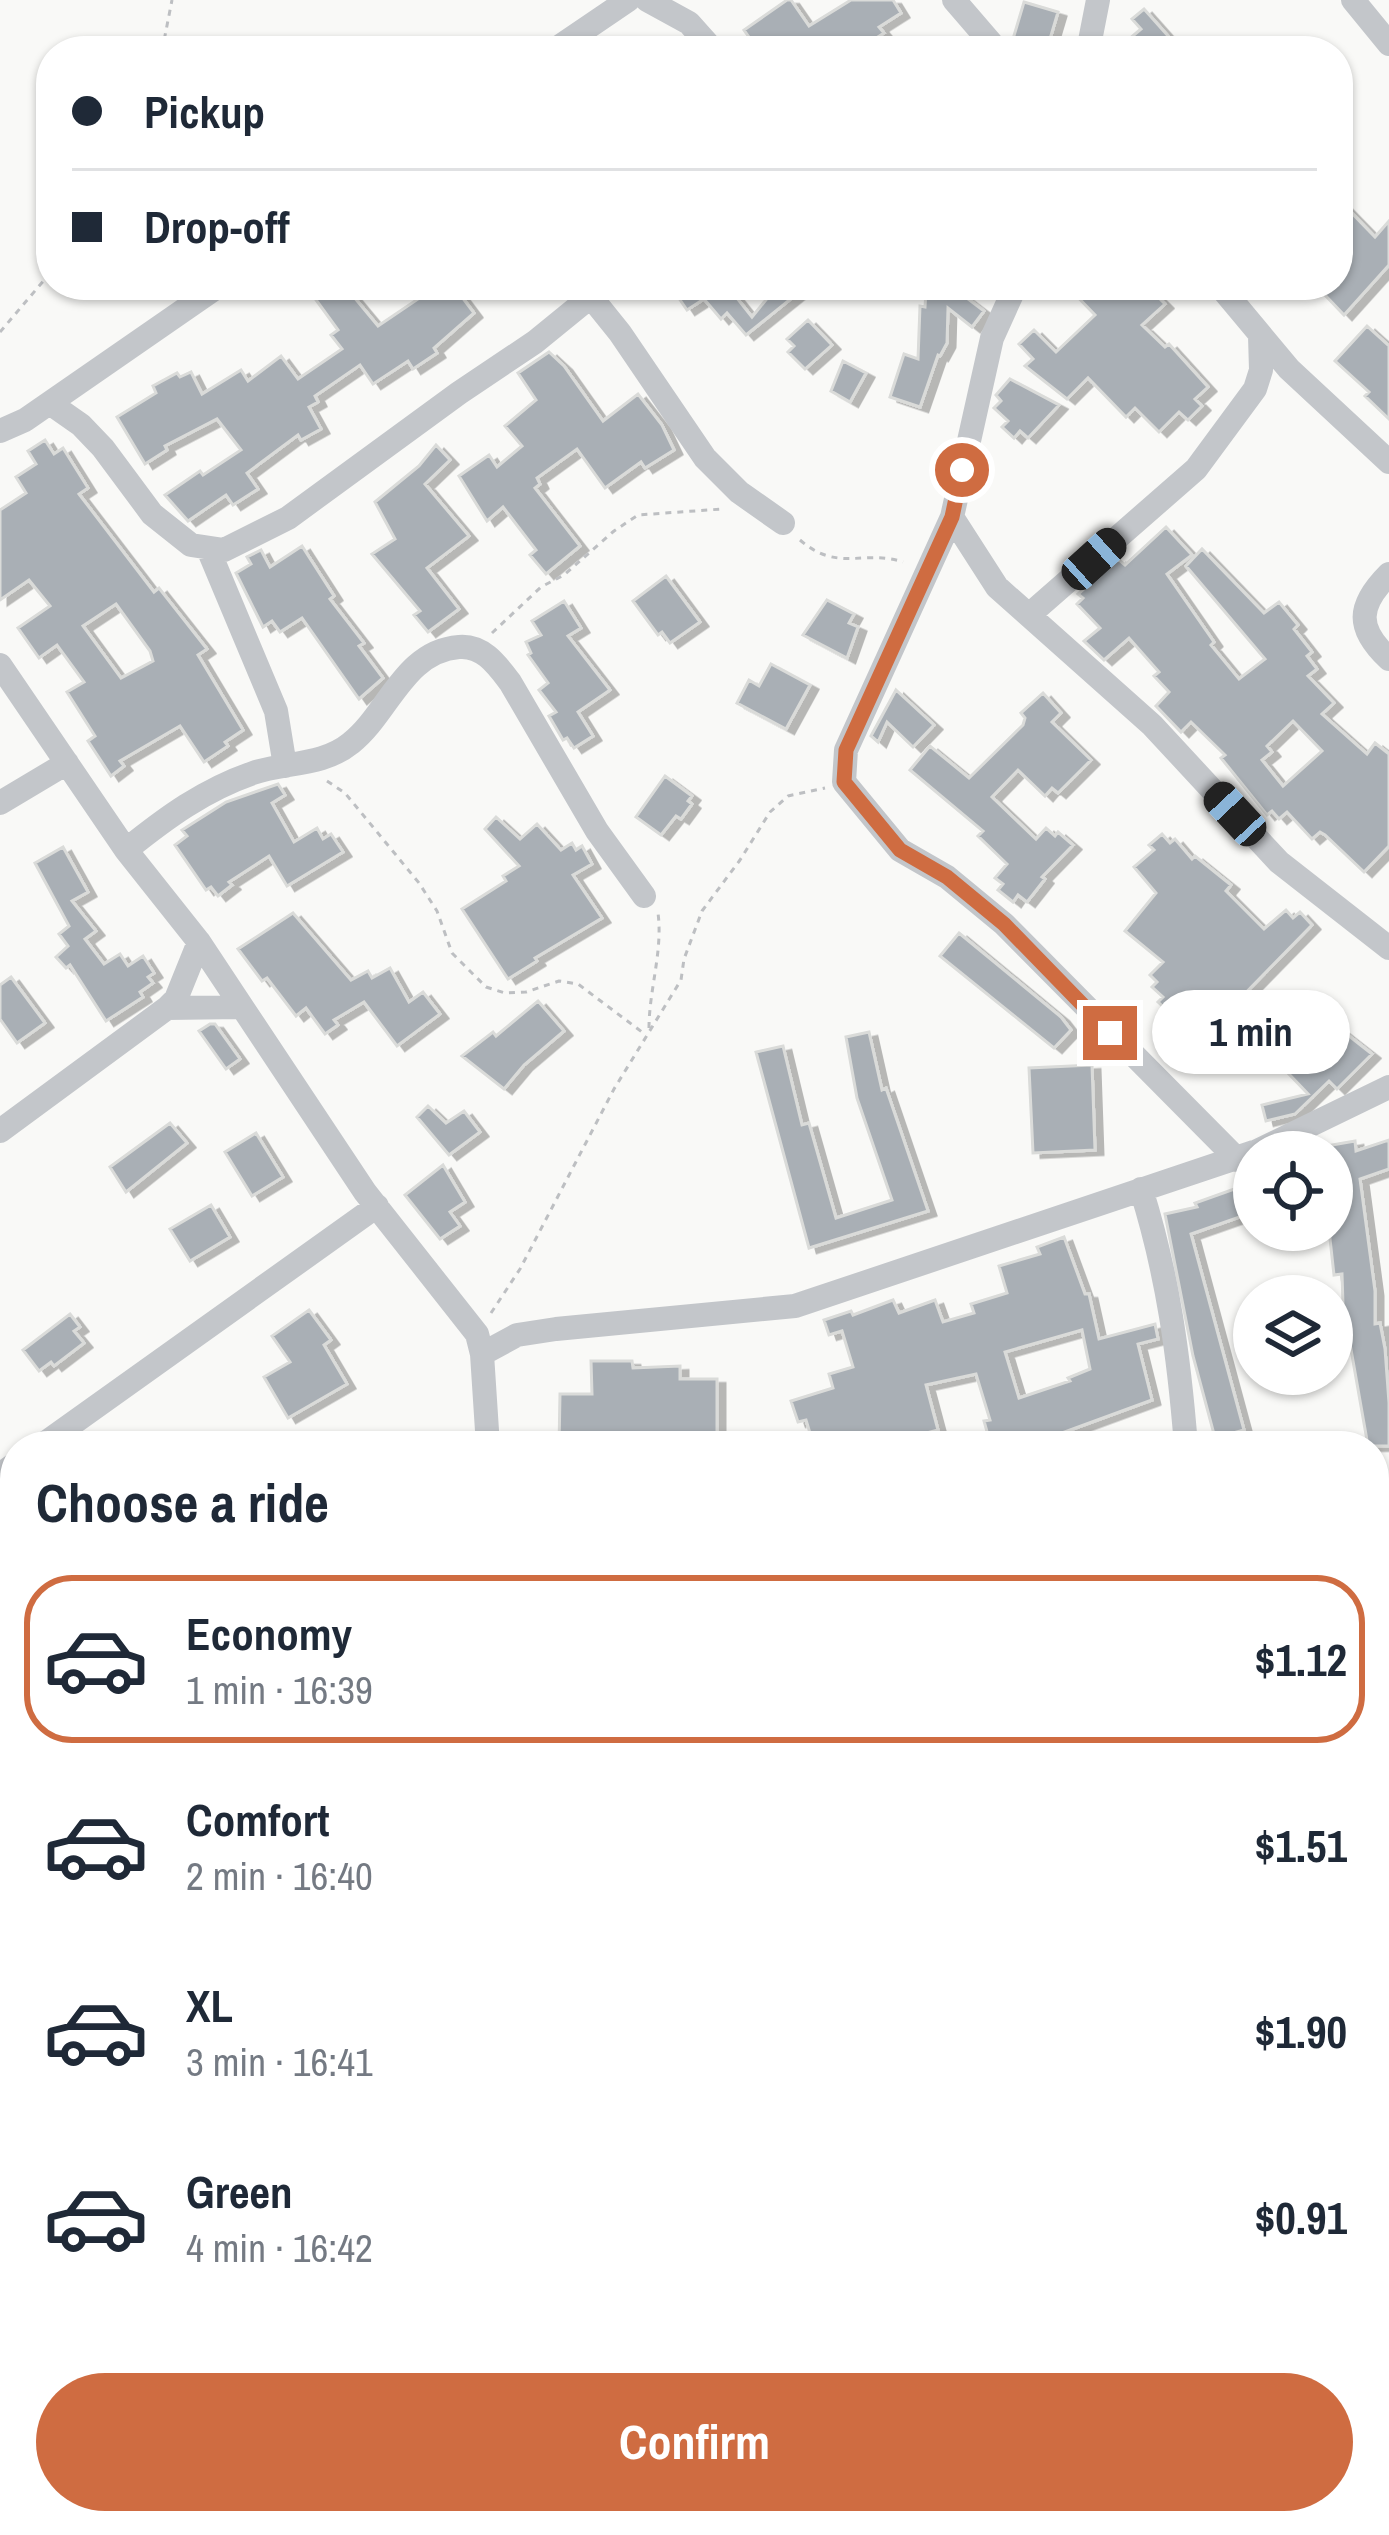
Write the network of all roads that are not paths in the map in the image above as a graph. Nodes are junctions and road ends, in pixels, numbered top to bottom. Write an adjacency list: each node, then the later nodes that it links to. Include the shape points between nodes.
1 (628, 0): 6 (street)
2 (646, 0): 7 (street)
3 (954, 0): 8 (street)
4 (1098, 0): 9 (street)
5 (1353, 0): 10 (street)
6 (575, 36)
7 (701, 36)
8 (985, 36)
9 (1091, 36)
10 (1389, 44)
11 (199, 300): 17 (street)
12 (577, 300): 22 (street, via 535,342 288,518)
13 (593, 300): 21 (street, via 704,458)
14 (1009, 300): 20 (street, via 992,338)
15 (1231, 300): 16 (street)
16 (1260, 336): 19 (street); 24 (street, via 1255,389 1196,469)
17 (51, 404): 18 (street); 22 (street, via 103,448 152,514)
18 (0, 430)
19 (1389, 462)
20 (952, 517): 24 (street, via 998,586); 39 (street, via 846,750 844,782 900,850 1004,924)
21 (783, 523)
22 (209, 551): 28 (street)
23 (1389, 574): 25 (street, via 1366,604 1364,623)
24 (1029, 615): 33 (street, via 1152,725 1279,862)
25 (1389, 658)
26 (0, 665): 27 (street)
27 (67, 764): 29 (street); 30 (street)
28 (293, 765): 30 (street, via 216,787); 31 (street, via 348,746 417,665 458,647 476,649 510,682)
29 (0, 803)
30 (126, 850): 32 (street)
31 (644, 896)
32 (199, 942): 34 (street); 35 (street)
33 (1389, 948)
34 (241, 1007): 35 (street); 42 (street)
35 (167, 1008): 37 (street)
36 (1389, 1087): 38 (street)
37 (0, 1131)
38 (1298, 1131)
39 (1233, 1140)
40 (1233, 1160): 41 (street)
41 (1141, 1189): 43 (street, via 795,1306); 46 (street, via 1180,1361)
42 (377, 1206): 43 (street); 44 (street)
43 (480, 1344): 45 (street)
44 (62, 1431)
45 (487, 1431)
46 (1184, 1431)

